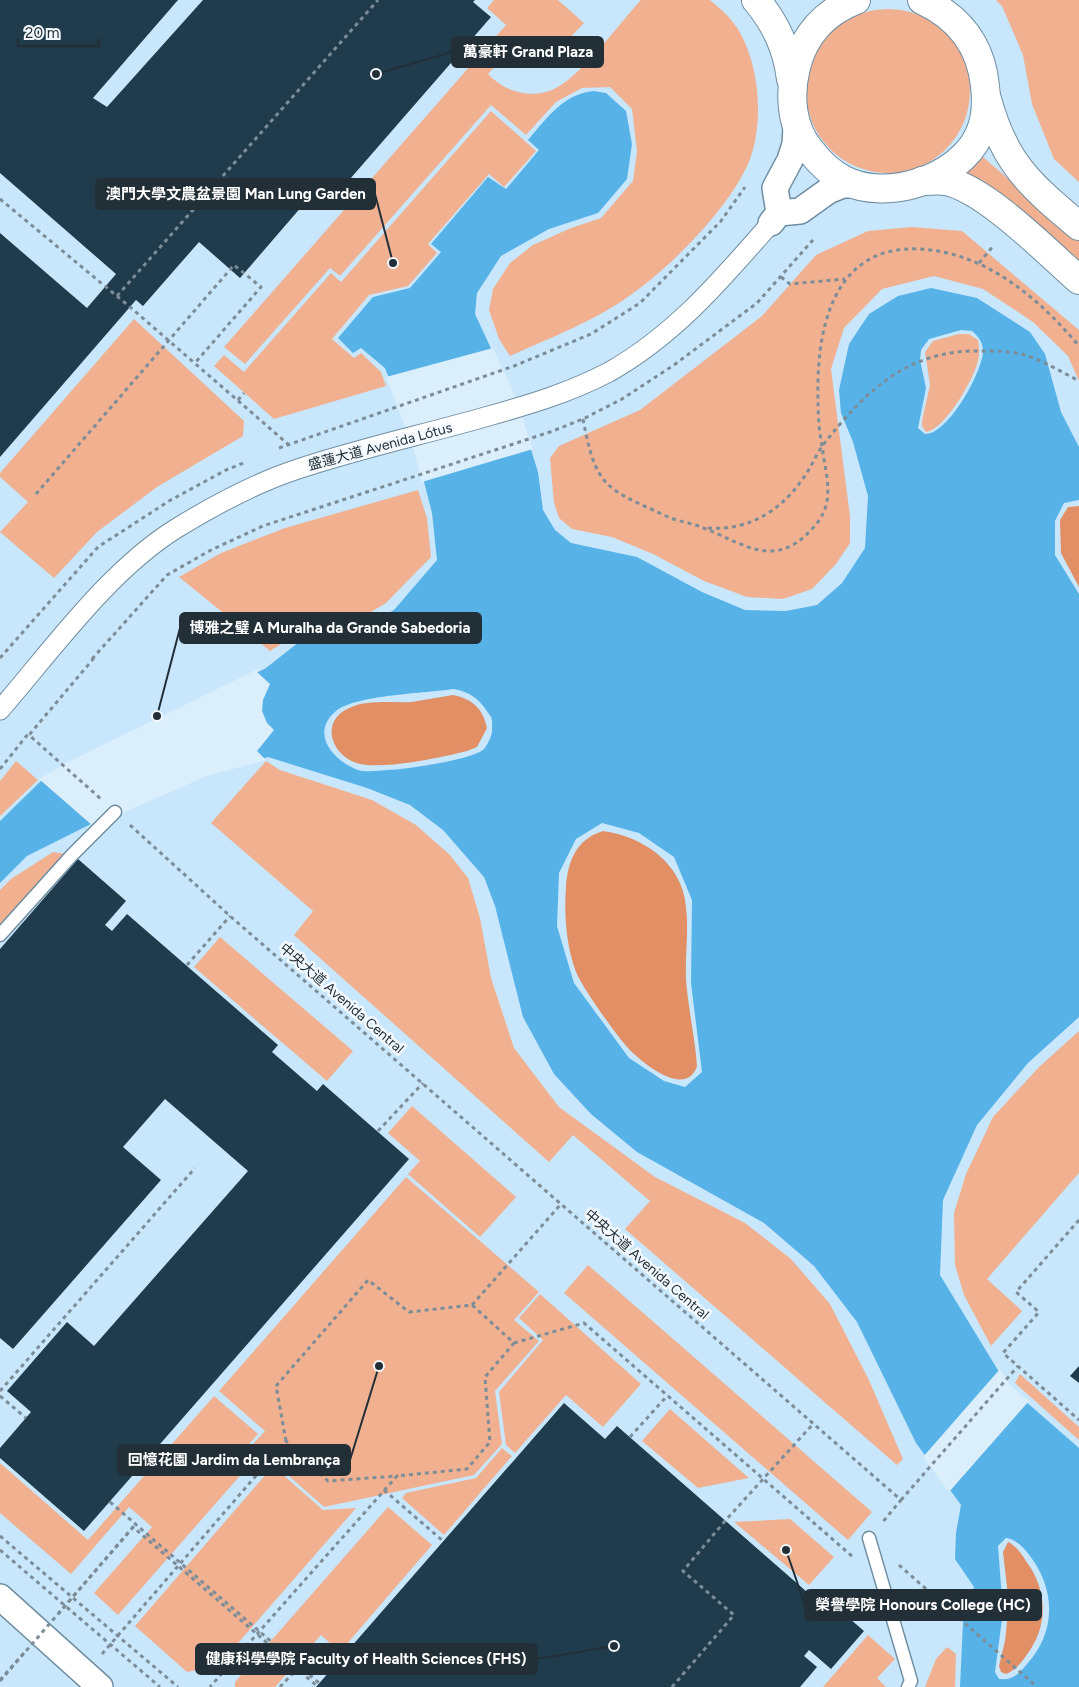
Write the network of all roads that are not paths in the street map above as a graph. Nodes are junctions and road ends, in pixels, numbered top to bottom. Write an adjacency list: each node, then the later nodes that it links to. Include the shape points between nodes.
1 (756, 0): 4 (main road, via 784,45)
2 (856, 0): 4 (main road, via 838,7 815,28 799,54)
3 (922, 0): 5 (main road, via 940,8 960,25 975,47 984,72)
4 (792, 82): 6 (main road)
5 (987, 98): 7 (main road, via 979,136 967,152 943,172); 10 (main road, via 1001,142 1019,172)
6 (796, 127): 8 (main road, via 804,143 829,170); 9 (street, via 790,160 775,188)
7 (922, 181): 8 (main road, via 901,187); 11 (main road, via 945,181 977,196 1013,222)
8 (857, 185): 9 (street, via 843,185 828,191 800,211)
9 (775, 218): 12 (street, 盛蓮大道 Avenida Lótus, via 709,294 644,349 610,371 549,399 293,470 249,489 175,529 140,553 110,583)
10 (1079, 226)
11 (1079, 280)
12 (0, 710)
13 (115, 812): 14 (lane)
14 (0, 935)
15 (869, 1538): 18 (lane, via 911,1681)
16 (0, 1597): 17 (street)
17 (93, 1680)
18 (908, 1687)

